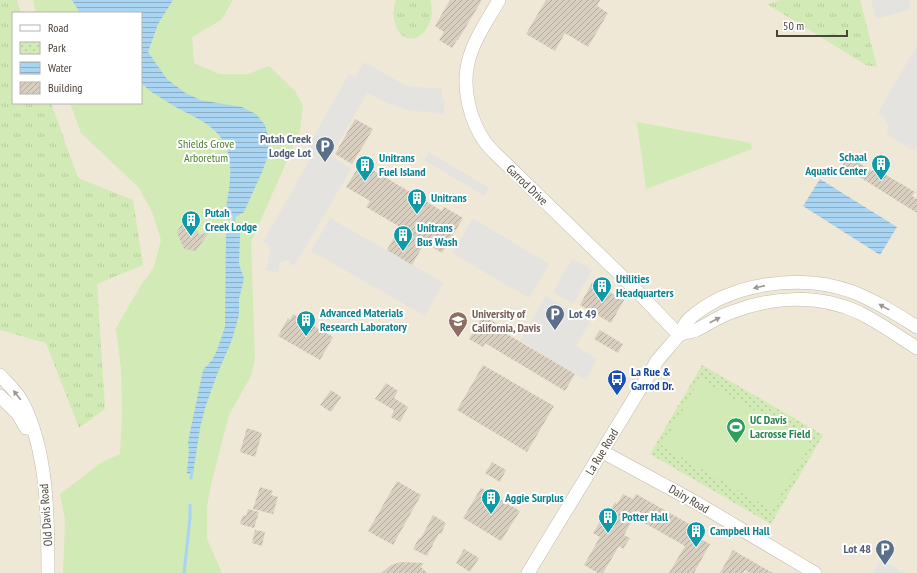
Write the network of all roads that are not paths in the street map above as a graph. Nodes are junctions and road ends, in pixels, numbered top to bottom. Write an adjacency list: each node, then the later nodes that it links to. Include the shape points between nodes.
1 (499, 0): 3 (street, Garrod Drive, via 468,62 467,90 474,122 485,142 502,160)
2 (917, 327): 3 (street, La Rue Road, one-way to 3, via 887,308 851,292 814,283 796,282 756,287 716,301 687,321)
3 (679, 335): 4 (street, La Rue Road, one-way to 4, via 694,331 731,312 762,302 808,300 859,313); 7 (street, La Rue Road, via 657,361)
4 (917, 348)
5 (0, 375): 8 (street, Old Davis Road, one-way to 5, via 33,426 21,399)
6 (0, 396): 8 (street, Old Davis Road, via 18,414)
7 (603, 452): 10 (street, La Rue Road); 11 (street, Dairy Road, via 697,502)
8 (41, 456): 9 (street, Old Davis Road)
9 (48, 573)
10 (528, 573)
11 (816, 573)

